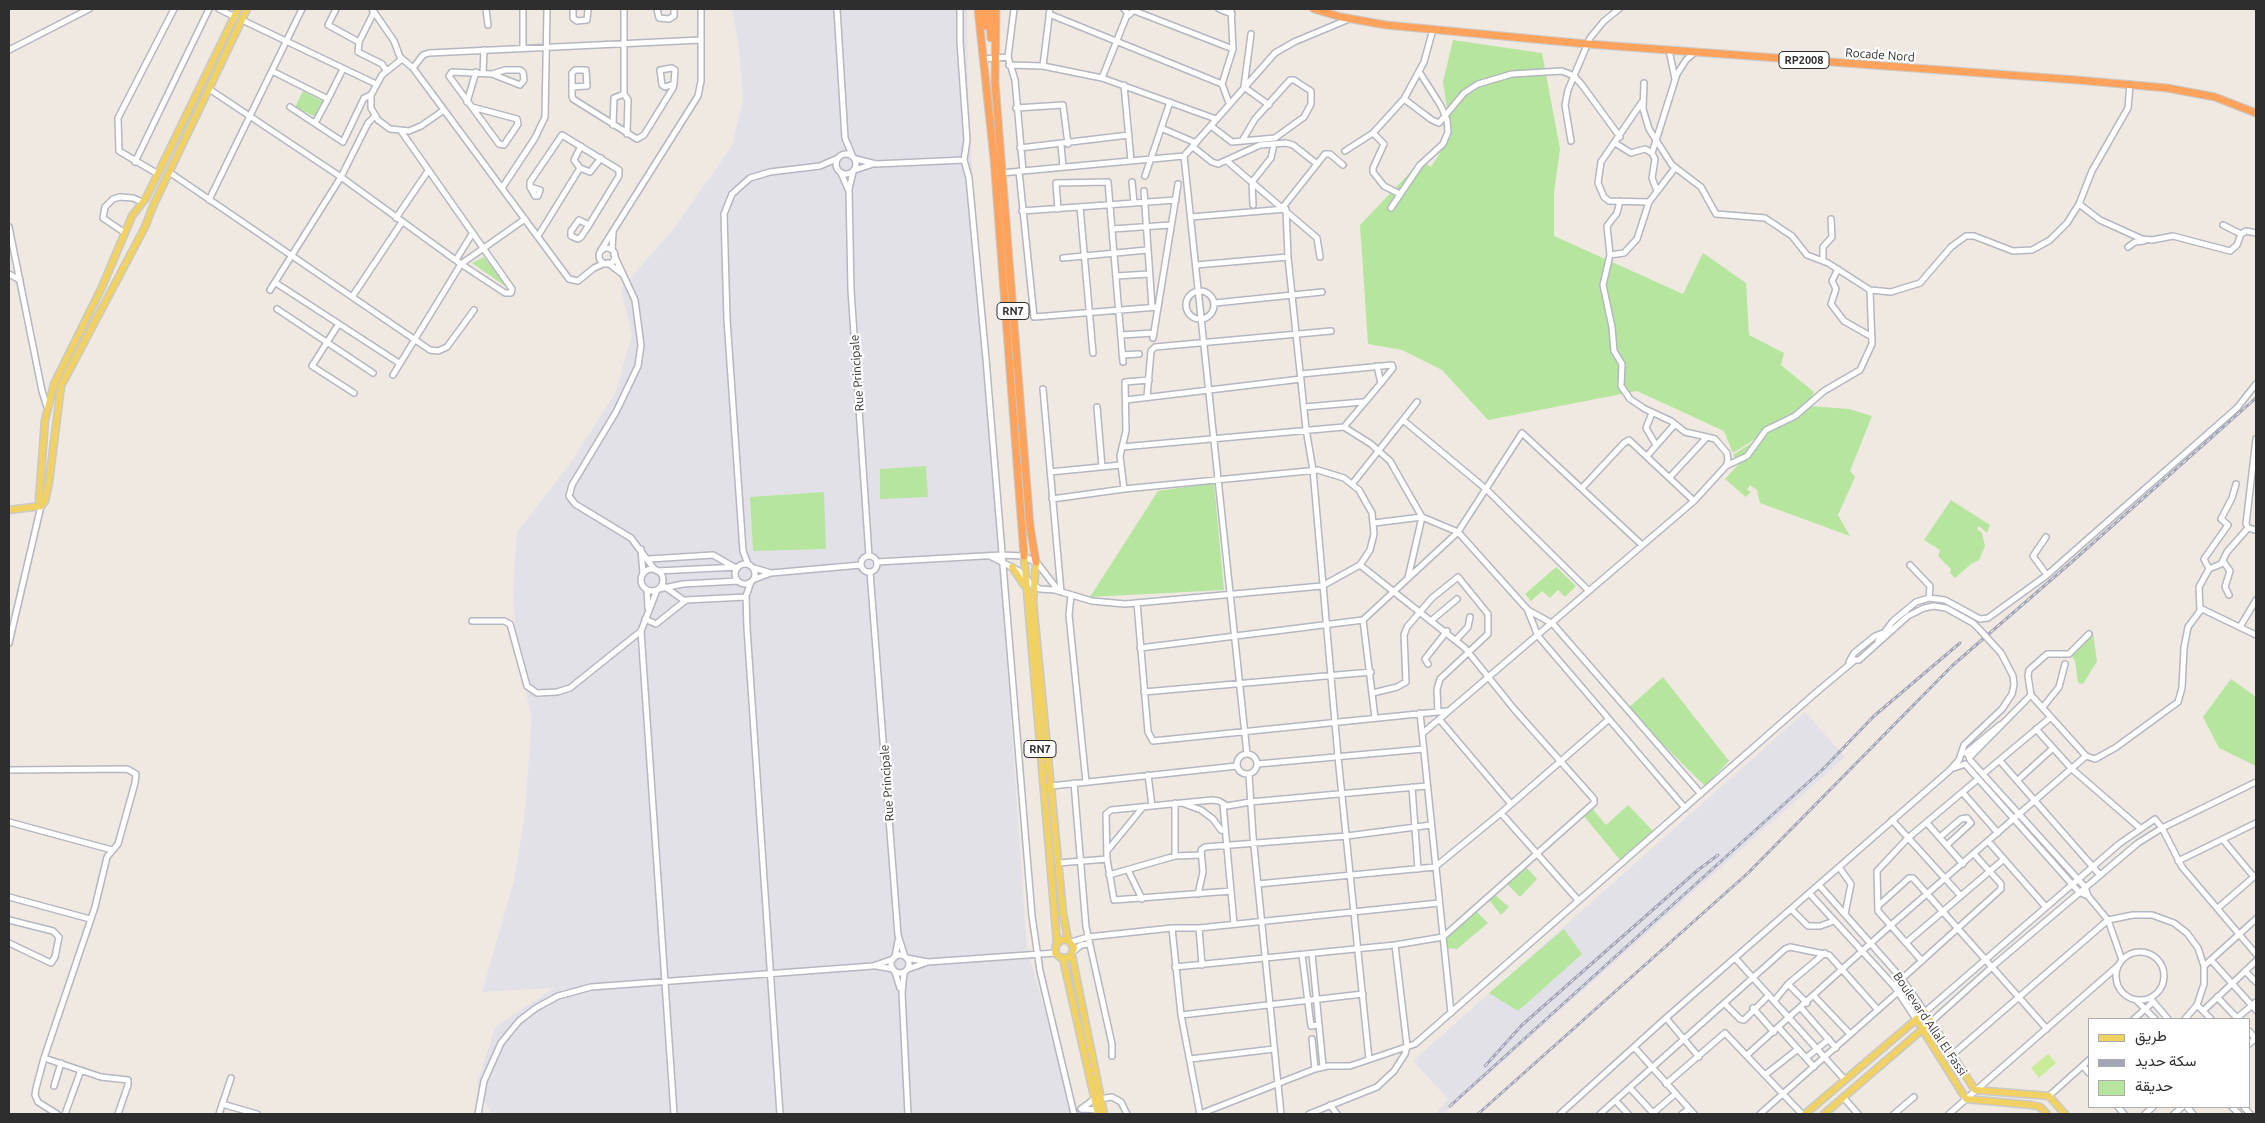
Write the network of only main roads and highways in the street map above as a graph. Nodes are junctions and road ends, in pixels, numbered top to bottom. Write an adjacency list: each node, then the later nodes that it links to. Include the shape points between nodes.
1 (238, 9): 14 (main road, via 158,174)
2 (247, 9): 15 (main road)
3 (978, 9): 11 (highway)
4 (984, 9): 11 (highway, RN7)
5 (989, 9): 10 (highway, RN7)
6 (996, 9): 10 (highway)
7 (1314, 9): 9 (highway, Rocade Nord / RP2008)
8 (1326, 9): 9 (highway, Rocade Nord / RP2008)
9 (1349, 19): 12 (highway, Rocade Nord / RP2008, via 1586,44 2130,84 2205,94)
10 (994, 58): 13 (highway, RN7)
11 (984, 59): 13 (highway, RN7)
12 (2256, 113)
13 (999, 173): 20 (highway, RN7); 21 (highway, RN7)
14 (140, 204): 15 (main road, via 148,207); 16 (main road)
15 (151, 213): 17 (main road)
16 (118, 249): 17 (main road); 18 (main road, via 60,369 47,407)
17 (130, 254): 18 (main road, via 61,386 49,482)
18 (41, 506): 19 (main road)
19 (9, 510)
20 (1024, 556): 23 (main road, RN7)
21 (1036, 562): 24 (main road, RN7, via 1033,598 1058,863)
22 (1012, 567): 23 (main road)
23 (1026, 590): 25 (main road, RN7)
24 (1069, 941): 25 (main road); 26 (main road, RN7)
25 (1057, 943): 27 (main road, RN7, via 1055,953)
26 (1073, 953): 27 (main road); 31 (main road, RN7)
27 (1063, 959): 31 (main road, RN7)
28 (1916, 1019): 29 (main road, Boulevard Allal El Fassi, via 1925,1012); 30 (main road, Boulevard Allal El Fassi); 33 (main road)
29 (1931, 1022): 30 (main road); 36 (main road, Boulevard Allal El Fassi, via 1976,1090 2049,1096)
30 (1922, 1030): 34 (main road); 35 (main road, Boulevard Allal El Fassi, via 1966,1099 2032,1105)
31 (1098, 1099): 32 (main road, RN7)
32 (1101, 1112)
33 (1804, 1114)
34 (1824, 1114)
35 (2047, 1114)
36 (2065, 1114)

